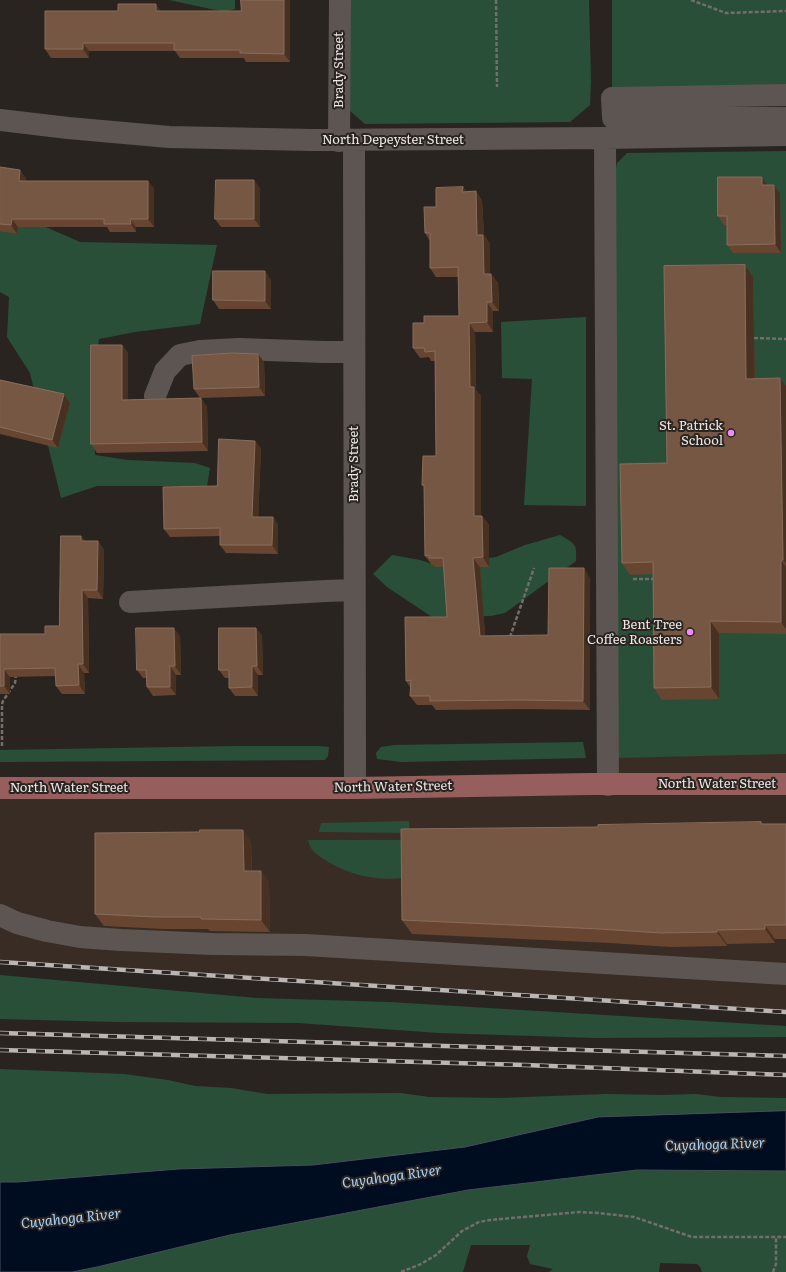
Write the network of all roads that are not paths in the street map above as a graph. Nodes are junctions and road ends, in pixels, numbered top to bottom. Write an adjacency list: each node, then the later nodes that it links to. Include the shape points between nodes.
1 (340, 0): 7 (street, Brady Street)
2 (786, 95): 3 (street, via 612,98 613,118)
3 (786, 118)
4 (0, 120): 7 (street, North Depeyster Street, via 169,137)
5 (786, 135): 6 (street, North Depeyster Street)
6 (605, 138): 7 (street, North Depeyster Street); 12 (street)
7 (346, 141): 8 (street, Brady Street)
8 (354, 352): 9 (street, via 239,349 180,355 165,371); 10 (street, Brady Street)
9 (155, 396)
10 (354, 590): 11 (street); 15 (street, Brady Street)
11 (130, 602)
12 (608, 784): 13 (main road, North Water Street); 15 (main road, North Water Street)
13 (786, 784)
14 (0, 788): 15 (main road, North Water Street)
15 (355, 788)
16 (0, 915): 17 (street, via 17,923 80,937 314,946)
17 (786, 974)

